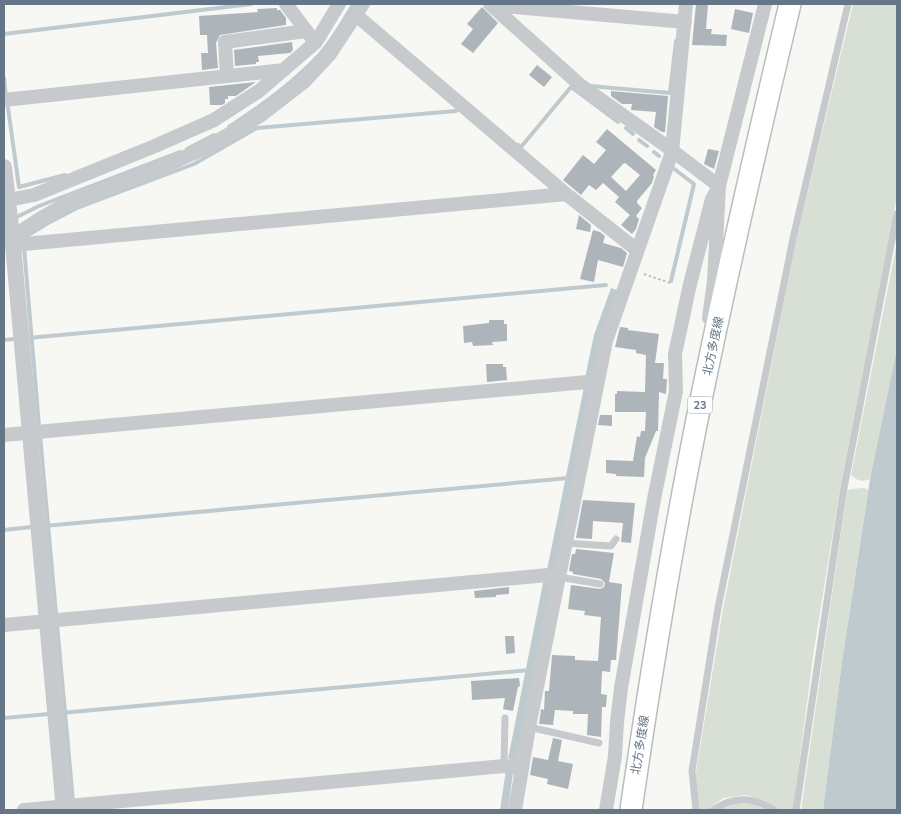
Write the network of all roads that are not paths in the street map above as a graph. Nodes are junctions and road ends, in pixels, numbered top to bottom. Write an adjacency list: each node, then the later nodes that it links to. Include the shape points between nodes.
1 (286, 4): 10 (street)
2 (339, 4): 10 (street)
3 (491, 4): 9 (street); 14 (street, via 580,86)
4 (686, 4): 9 (street)
5 (765, 4): 16 (street)
6 (790, 4): 23 (main road, 北方多度線 / 23)
7 (848, 4): 42 (lane, via 794,234 718,608 692,772)
8 (360, 9): 17 (street); 20 (street, via 330,54 304,82 260,116 207,147 73,200)
9 (685, 22): 14 (street)
10 (311, 36): 11 (street); 12 (street, via 225,42)
11 (284, 70): 12 (street); 18 (street, via 259,91 214,120 34,195)
12 (228, 76): 13 (street)
13 (4, 100)
14 (672, 152): 16 (street); 21 (street)
15 (4, 167): 18 (street)
16 (718, 186): 23 (street, via 714,281 703,358); 40 (street, via 690,284 675,354 676,392 621,688)
17 (566, 194): 20 (street); 21 (street)
18 (6, 202): 20 (street)
19 (897, 214): 45 (lane, via 843,492)
20 (10, 238): 24 (street)
21 (637, 250): 22 (street, via 606,341)
22 (598, 381): 24 (street); 27 (street)
23 (702, 396): 41 (main road, 北方多度線 / 23, via 650,682)
24 (30, 432): 25 (street); 30 (street)
25 (4, 435)
26 (616, 539): 27 (lane, via 610,546)
27 (566, 543): 28 (street)
28 (559, 576): 29 (lane); 30 (street); 33 (street)
29 (600, 584)
30 (47, 621): 31 (street); 37 (street)
31 (4, 625)
32 (505, 718): 35 (lane)
33 (529, 727): 34 (lane); 36 (street)
34 (599, 743)
35 (504, 766): 36 (street); 37 (street)
36 (522, 768): 39 (street)
37 (64, 808): 38 (street)
38 (24, 810)
39 (514, 810)
40 (606, 810)
41 (631, 810)
42 (696, 810)
43 (713, 810): 44 (lane, via 745,799)
44 (774, 810)
45 (796, 810)

